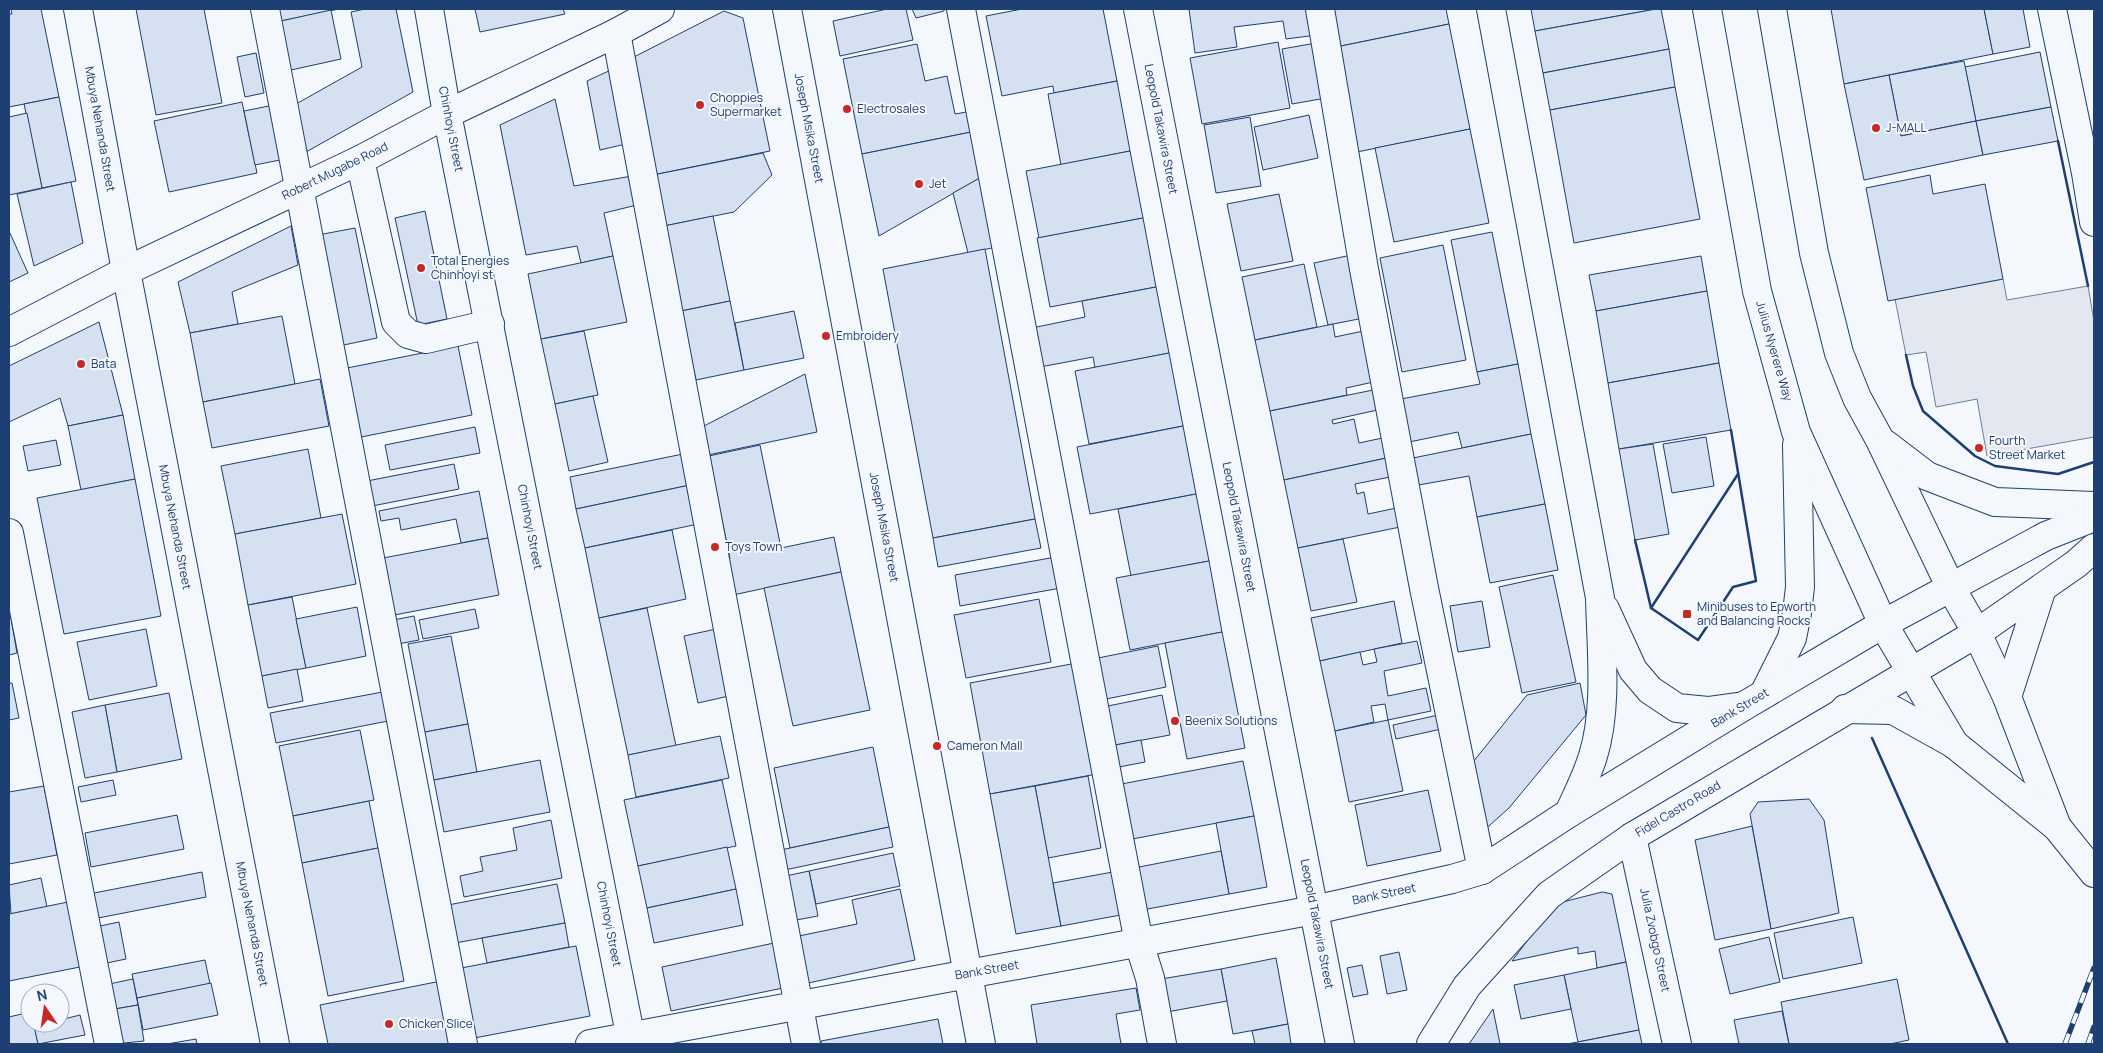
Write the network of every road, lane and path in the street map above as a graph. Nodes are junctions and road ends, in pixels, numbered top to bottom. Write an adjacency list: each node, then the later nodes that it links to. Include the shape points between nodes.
1 (78, 9): 18 (main road, Mbuya Nehanda Street)
2 (265, 9): 16 (main road)
3 (429, 9): 14 (main road, Chinhoyi Street)
4 (660, 9): 13 (main road, Robert Mugabe Road)
5 (787, 9): 44 (main road, Joseph Msika Street)
6 (961, 9): 43 (main road)
7 (1138, 9): 42 (main road, Leopold Takawira Street)
8 (1320, 9): 40 (main road, via 1364,269 1424,588)
9 (1491, 9): 29 (main road)
10 (1707, 9): 21 (main road, Julius Nyerere Way, via 1757,291)
11 (2052, 9): 17 (main road)
12 (1776, 10): 22 (main road, via 1814,253 1839,353 1857,398)
13 (616, 33): 14 (main road, Robert Mugabe Road); 45 (main road)
14 (448, 114): 15 (main road, Robert Mugabe Road); 19 (main road, Chinhoyi Street)
15 (360, 160): 16 (main road, Robert Mugabe Road); 19 (main road, via 396,322 408,334 426,339)
16 (300, 189): 18 (main road, Robert Mugabe Road); 49 (main road)
17 (2094, 222)
18 (126, 271): 20 (main road, Robert Mugabe Road); 48 (main road, Mbuya Nehanda Street)
19 (490, 324): 46 (main road, Chinhoyi Street)
20 (9, 332)
21 (1796, 432): 30 (main road, Julius Nyerere Way); 34 (main road, via 1800,586 1797,613 1792,638)
22 (1880, 440): 23 (main road, via 1927,476 1995,502); 27 (main road)
23 (2094, 506)
24 (2094, 517): 27 (main road, Bank Street, via 2046,536)
25 (9, 533): 47 (main road)
26 (2094, 548): 28 (main road, Fidel Castro Road)
27 (1951, 588): 30 (main road, Bank Street); 31 (main road)
28 (2042, 588): 31 (main road, Fidel Castro Road); 33 (main road)
29 (1600, 598): 34 (main road, via 1633,670 1650,690 1677,708 1708,711); 37 (main road, via 1600,720 1593,756)
30 (1883, 624): 32 (main road, Julius Nyerere Way); 34 (main road, Bank Street)
31 (1976, 633): 32 (main road, Fidel Castro Road); 33 (main road)
32 (1910, 671): 35 (main road, Fidel Castro Road); 36 (main road, Julius Nyerere Way)
33 (2007, 696): 38 (main road)
34 (1754, 700): 37 (main road, Bank Street)
35 (1845, 709): 36 (main road, via 1893,710); 39 (main road, Fidel Castro Road)
36 (1954, 744): 38 (main road)
37 (1569, 813): 40 (main road, Bank Street)
38 (2057, 827): 41 (main road)
39 (1632, 837): 55 (main road, Fidel Castro Road, via 1550,895 1467,986); 56 (main road, Julia Zvobgo Street)
40 (1482, 870): 42 (main road, Bank Street)
41 (2094, 872)
42 (1314, 910): 43 (main road, Bank Street); 54 (main road, Leopold Takawira Street)
43 (1138, 943): 44 (main road, Bank Street); 53 (main road, via 1150,978)
44 (968, 974): 45 (main road, Bank Street); 52 (main road, Joseph Msika Street)
45 (798, 1005): 46 (main road, Bank Street); 51 (main road)
46 (632, 1040): 50 (main road, Bank Street)
47 (109, 1044)
48 (275, 1044)
49 (463, 1044)
50 (590, 1044)
51 (806, 1044)
52 (981, 1044)
53 (1162, 1044)
54 (1340, 1044)
55 (1431, 1044)
56 (1677, 1044)

